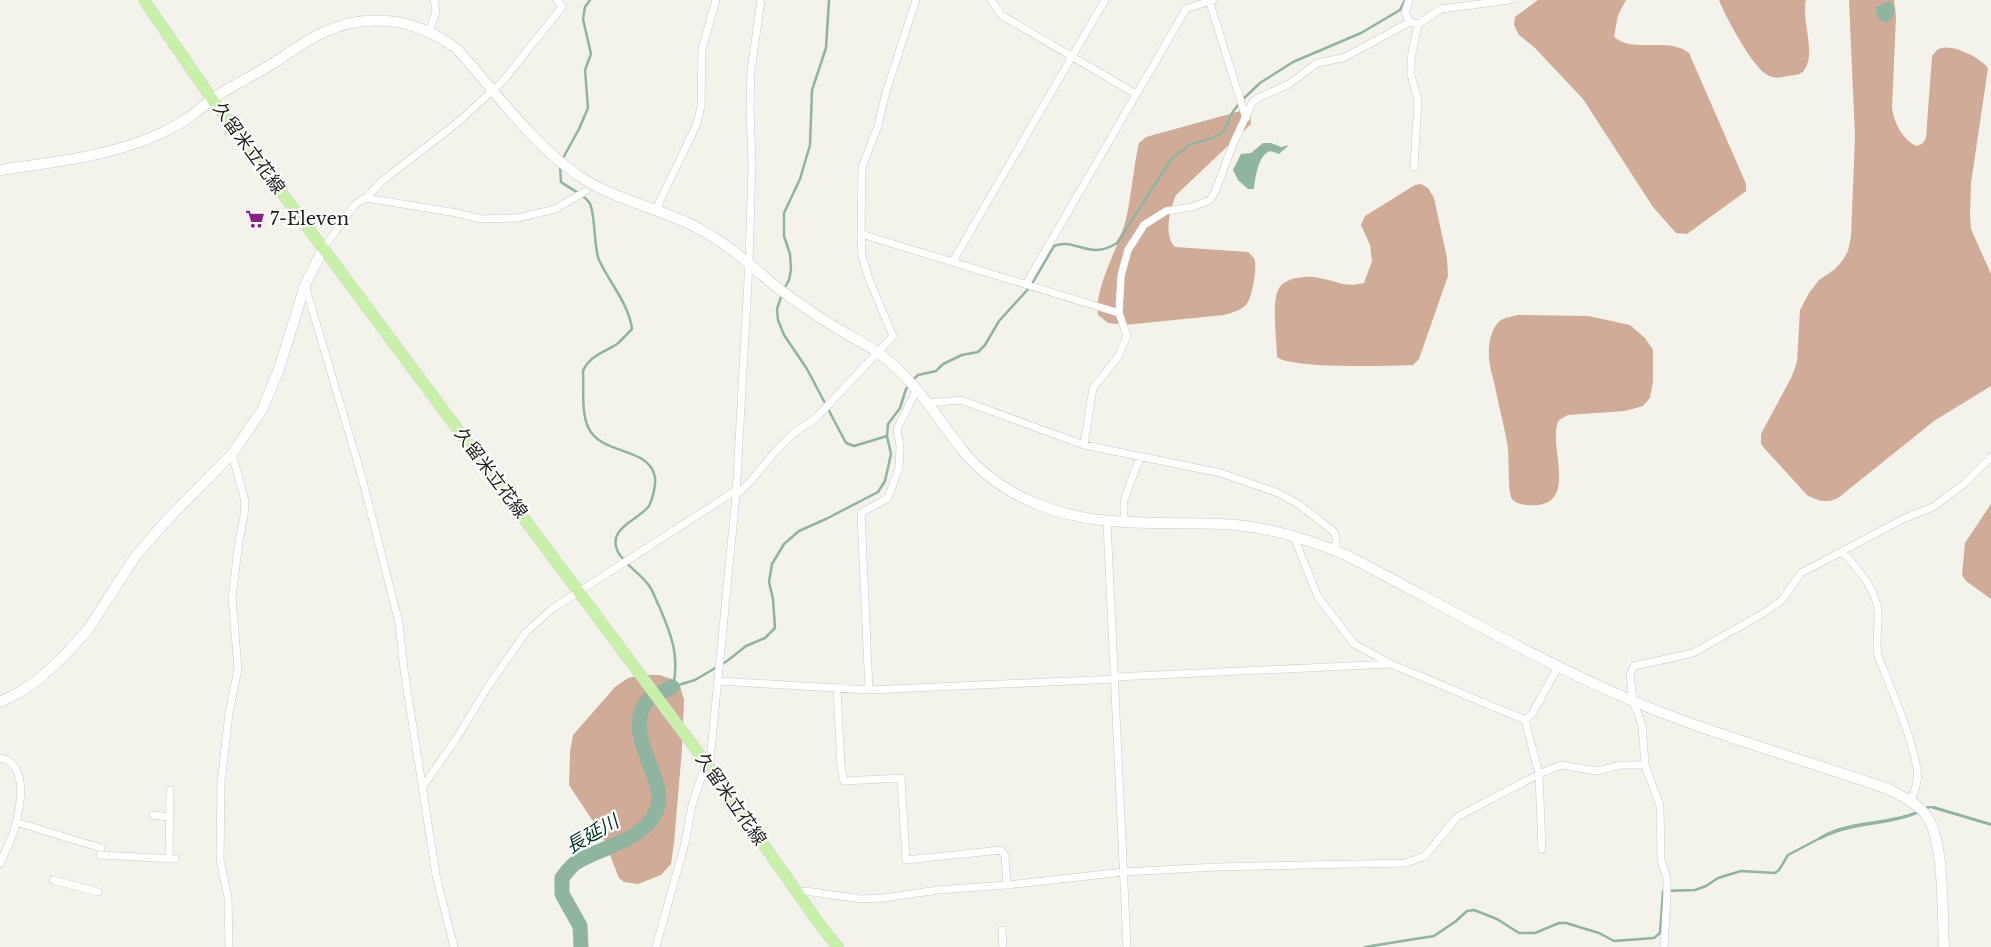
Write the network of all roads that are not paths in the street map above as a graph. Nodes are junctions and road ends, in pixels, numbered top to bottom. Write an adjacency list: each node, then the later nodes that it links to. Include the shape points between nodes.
1 (144, 0): 18 (main road, 久留米立花線)
2 (434, 0): 14 (street, via 436,12)
3 (557, 0): 16 (street, via 562,7)
4 (716, 0): 24 (street, via 702,49 701,106 697,124)
5 (761, 0): 28 (street, via 751,71)
6 (916, 0): 25 (street, via 878,126 862,167)
7 (991, 0): 15 (street, via 1001,15)
8 (1105, 0): 15 (street)
9 (1210, 0): 17 (street, via 1186,9); 19 (street)
10 (1410, 0): 12 (street, via 1405,12)
11 (1510, 0): 13 (street, via 1441,9)
12 (1410, 22): 13 (street); 19 (street, via 1343,58 1317,63 1289,84 1258,98 1252,103)
13 (1418, 24): 20 (street, via 1411,58 1411,75 1418,100)
14 (429, 32): 16 (street, via 457,49); 18 (street, via 412,25 381,20 338,27)
15 (1072, 57): 17 (street); 27 (street)
16 (494, 90): 23 (street, via 382,181); 24 (street, via 540,144 580,177)
17 (1136, 94): 29 (street)
18 (212, 99): 21 (street, via 189,117 125,148); 26 (main road, 久留米立花線)
19 (1246, 118): 31 (street, via 1210,200 1166,211 1144,226 1128,250 1121,276)
20 (1414, 167)
21 (0, 170)
22 (586, 191): 23 (street, via 555,209 518,218 481,219)
23 (366, 198): 26 (street, via 355,204)
24 (655, 210): 28 (street, via 691,225)
25 (861, 234): 27 (street); 32 (street, via 862,256 869,280 893,336)
26 (323, 249): 30 (street); 45 (main road, 久留米立花線)
27 (953, 261): 29 (street)
28 (749, 263): 32 (street, via 771,284); 39 (street)
29 (1026, 284): 31 (street)
30 (305, 286): 36 (street, via 279,369 262,410); 59 (street, via 361,474 399,623)
31 (1119, 313): 35 (street, via 1127,336 1118,357 1093,388)
32 (878, 353): 33 (street); 39 (street, via 815,418 775,452 750,482)
33 (916, 388): 34 (street); 51 (street, via 898,429 899,468 888,498 861,513)
34 (929, 403): 35 (street, via 961,400); 40 (street, via 966,454 1003,488 1072,516)
35 (1084, 445): 37 (street)
36 (232, 454): 53 (street, via 135,557 88,631 61,660 39,679); 73 (street, via 245,501 232,597 238,669 228,713 221,783 220,860 228,897)
37 (1140, 456): 41 (street, via 1124,500); 43 (street, via 1221,473 1278,493 1300,505 1334,532)
38 (1991, 457): 44 (street, via 1964,484 1933,507 1903,519)
39 (735, 493): 45 (street); 49 (street)
40 (1107, 522): 41 (street); 48 (street)
41 (1124, 522): 42 (street, via 1224,524)
42 (1293, 536): 43 (street); 46 (street, via 1318,597 1354,644)
43 (1336, 550): 47 (street)
44 (1844, 552): 52 (street, via 1801,573 1782,600 1693,653 1634,666 1630,674); 61 (street, via 1874,595 1878,611 1878,656 1907,730 1916,766 1918,781)
45 (580, 592): 56 (main road, 久留米立花線); 59 (street, via 552,609 526,632)
46 (1391, 664): 48 (street); 54 (street)
47 (1558, 667): 52 (street); 54 (street, via 1532,714)
48 (1115, 678): 51 (street); 67 (street)
49 (718, 682): 50 (street); 56 (street, via 710,760)
50 (837, 687): 51 (street); 69 (street, via 844,781 901,778 906,860 1001,850 1005,856)
51 (869, 690)
52 (1633, 701): 57 (street, via 1642,725); 61 (street, via 1709,731 1878,786)
53 (0, 702)
54 (1525, 720): 58 (street)
55 (0, 758): 64 (street, via 14,766 21,784)
56 (706, 763): 71 (main road, 久留米立花線); 75 (street)
57 (1645, 765): 58 (street, via 1621,765 1597,771 1561,766); 79 (street, via 1660,806 1661,860 1667,878)
58 (1539, 774): 65 (street); 67 (street, via 1457,817 1425,856 1406,863)
59 (424, 785): 74 (street, via 436,875)
60 (170, 790): 63 (street)
61 (1911, 800): 80 (street, via 1926,815 1936,840 1941,870)
62 (153, 815): 63 (street)
63 (169, 817): 64 (street, via 172,859 101,851)
64 (16, 822): 66 (street)
65 (1542, 849)
66 (0, 864)
67 (1124, 872): 69 (street); 78 (street)
68 (52, 880): 70 (street)
69 (1007, 885): 71 (street, via 861,899)
70 (98, 892)
71 (797, 892): 76 (main road, 久留米立花線)
72 (1002, 930): 77 (street)
73 (229, 947)
74 (454, 947)
75 (656, 947)
76 (838, 947)
77 (1003, 947)
78 (1127, 947)
79 (1664, 947)
80 (1944, 947)

